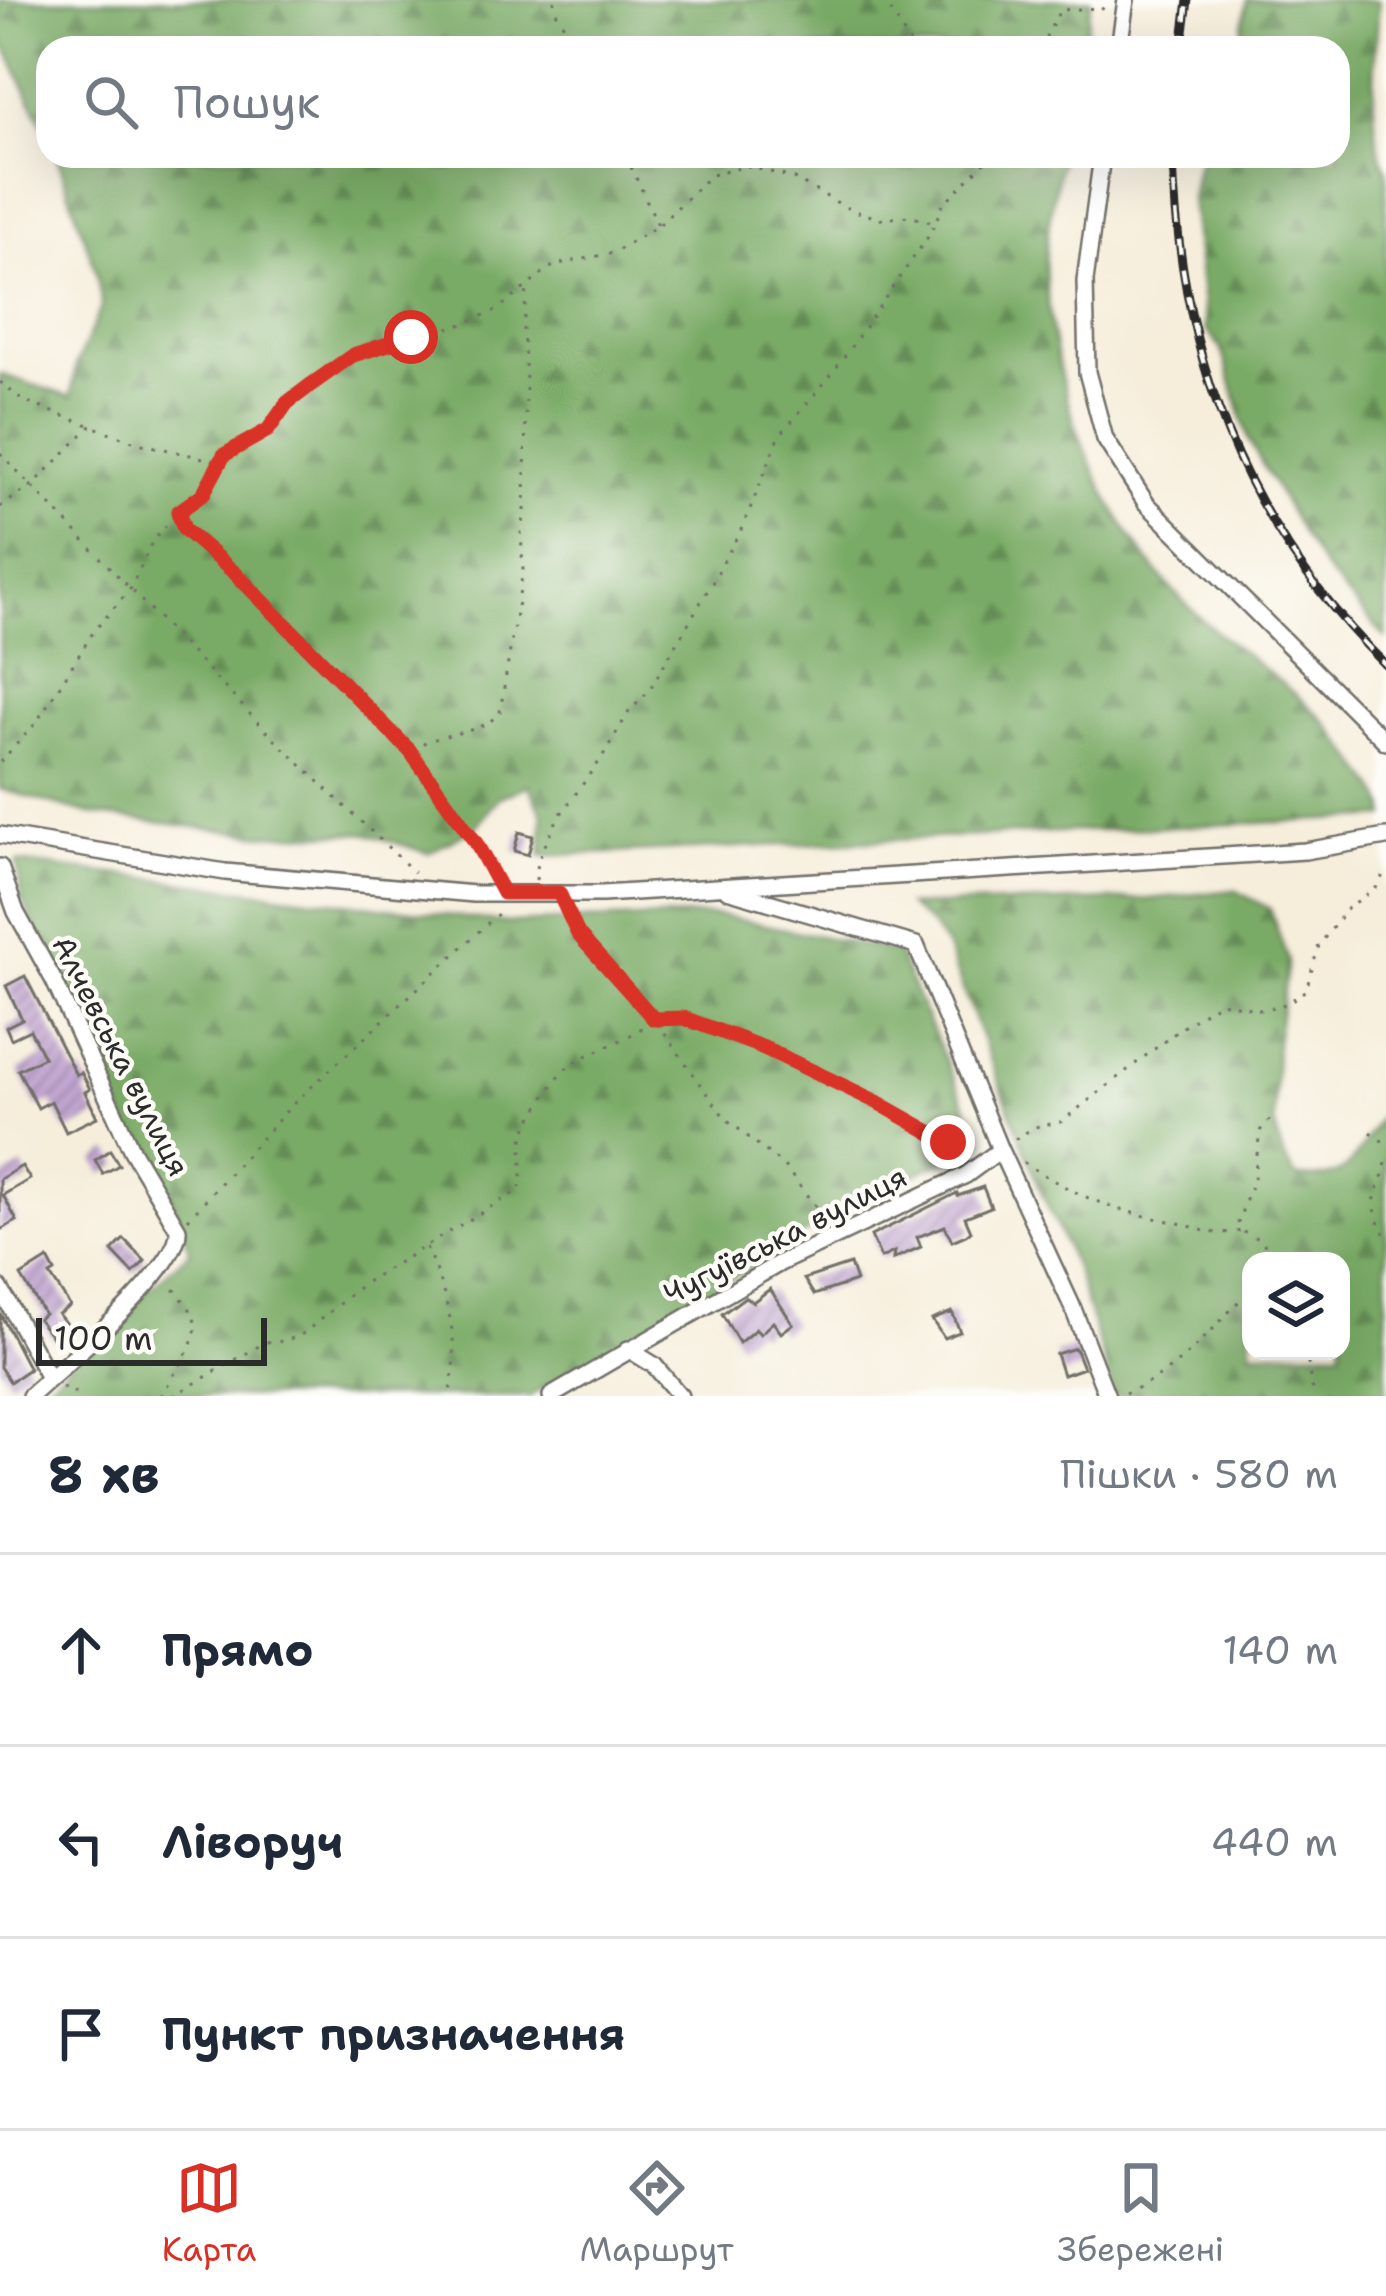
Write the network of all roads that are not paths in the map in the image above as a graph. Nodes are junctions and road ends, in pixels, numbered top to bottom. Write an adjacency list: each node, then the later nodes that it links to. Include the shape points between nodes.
1 (1126, 0): 2 (street)
2 (1121, 36)
3 (1100, 168): 4 (street, via 1085,281 1088,373 1105,440 1146,502)
4 (1386, 742)
5 (0, 835): 8 (street, via 225,872 432,890)
6 (1386, 837): 8 (street, via 1305,850)
7 (0, 867): 12 (street, Алчевська вулиця, via 180,1241 164,1268)
8 (721, 888): 9 (street, via 916,945)
9 (998, 1145): 11 (street, Чугуївська вулиця, via 966,1175 836,1233); 16 (street)
10 (0, 1288): 12 (street)
11 (628, 1349): 13 (street, Чугуївська вулиця); 15 (street)
12 (49, 1378): 14 (street)
13 (556, 1394)
14 (30, 1396)
15 (680, 1396)
16 (1107, 1396)

